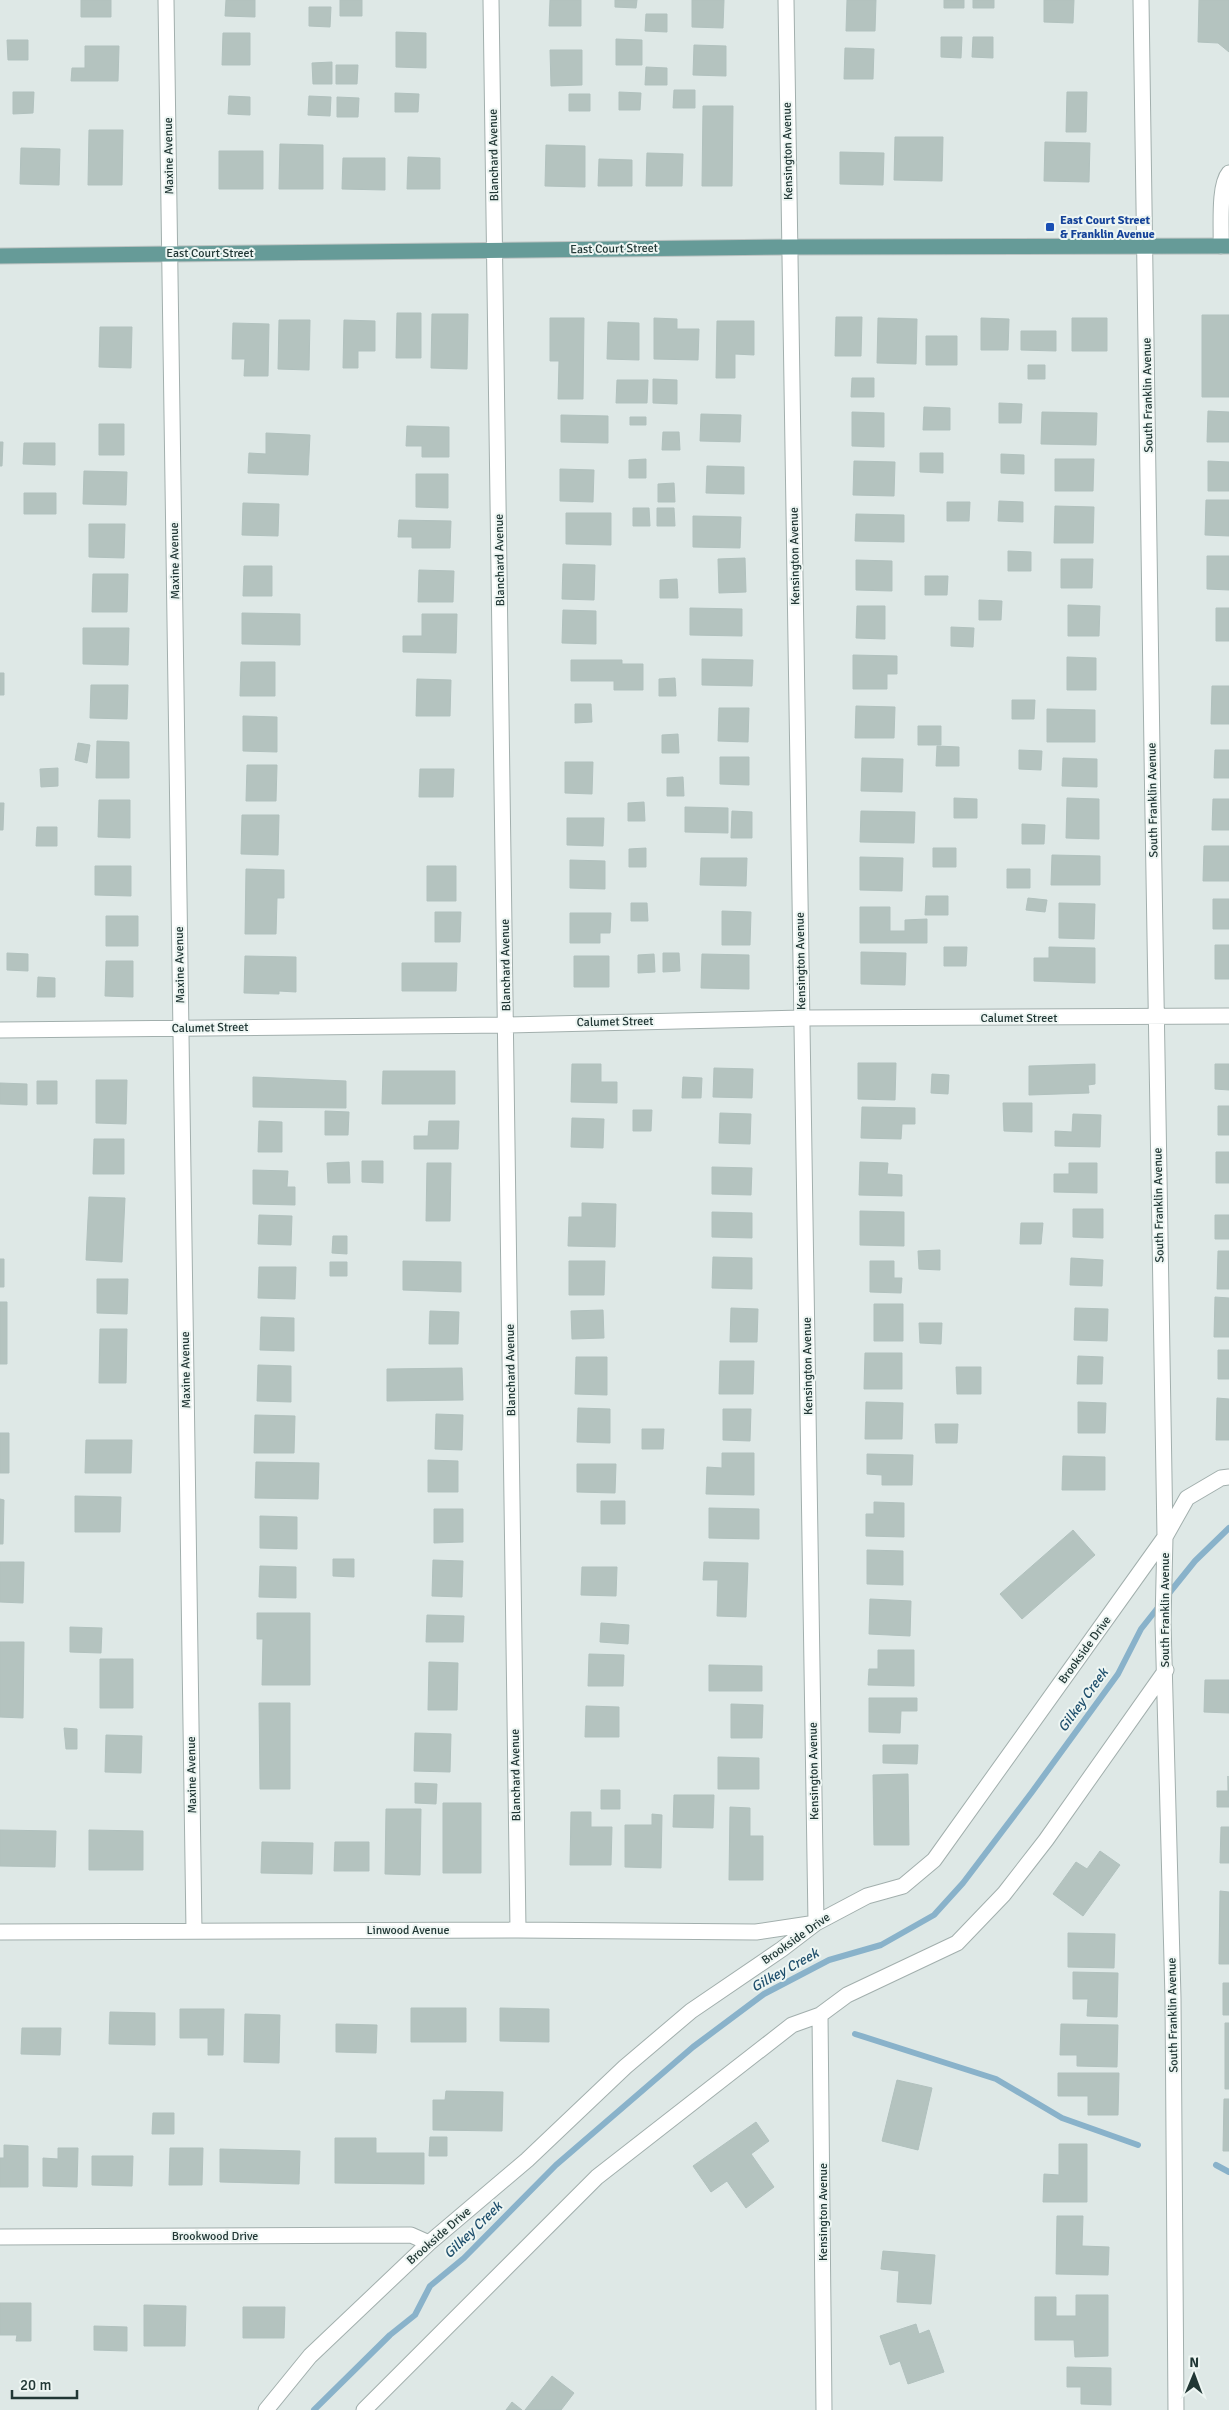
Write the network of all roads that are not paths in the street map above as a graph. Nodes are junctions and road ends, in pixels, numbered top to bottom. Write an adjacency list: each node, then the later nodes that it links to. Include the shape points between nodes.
1 (166, 0): 10 (street, Maxine Avenue)
2 (491, 0): 9 (street, Blanchard Avenue)
3 (786, 0): 8 (street, Kensington Avenue)
4 (1141, 0): 6 (street, South Franklin Avenue)
5 (1229, 174): 7 (street, via 1225,178 1223,197)
6 (1146, 245): 7 (main road, East Court Street); 8 (main road, East Court Street); 13 (street, South Franklin Avenue)
7 (1225, 246)
8 (790, 247): 9 (main road, East Court Street); 14 (street, Kensington Avenue)
9 (495, 251): 10 (main road, East Court Street); 15 (street, Blanchard Avenue)
10 (170, 253): 11 (main road, East Court Street); 16 (street, Maxine Avenue)
11 (0, 256)
12 (1229, 1016): 13 (street, Calumet Street)
13 (1155, 1017): 14 (street, Calumet Street); 19 (street, South Franklin Avenue)
14 (802, 1018): 15 (street, Calumet Street); 21 (street, Kensington Avenue)
15 (506, 1025): 16 (street, Calumet Street); 22 (street, Blanchard Avenue)
16 (181, 1028): 17 (street, Calumet Street); 23 (street, Maxine Avenue)
17 (0, 1030)
18 (1229, 1477): 19 (street, Brookside Drive, via 1221,1478 1187,1498)
19 (1165, 1537): 20 (street, South Franklin Avenue, via 1163,1622); 21 (street, Brookside Drive, via 934,1860 902,1886 866,1896)
20 (1166, 1670): 25 (street, via 1022,1871 957,1943 847,1995); 31 (street, South Franklin Avenue, via 1173,1998)
21 (816, 1923): 22 (street, Linwood Avenue, via 756,1932); 27 (street, Brookside Drive, via 691,2011 625,2067 527,2160)
22 (518, 1930): 23 (street, Linwood Avenue)
23 (194, 1931): 24 (street, Linwood Avenue)
24 (0, 1932)
25 (820, 2015): 29 (street, via 792,2025 596,2177); 30 (street, Kensington Avenue)
26 (0, 2237): 27 (street, Brookwood Drive, via 411,2235)
27 (429, 2243): 28 (street, Brookside Drive, via 310,2356)
28 (266, 2410)
29 (364, 2410)
30 (824, 2410)
31 (1176, 2410)

